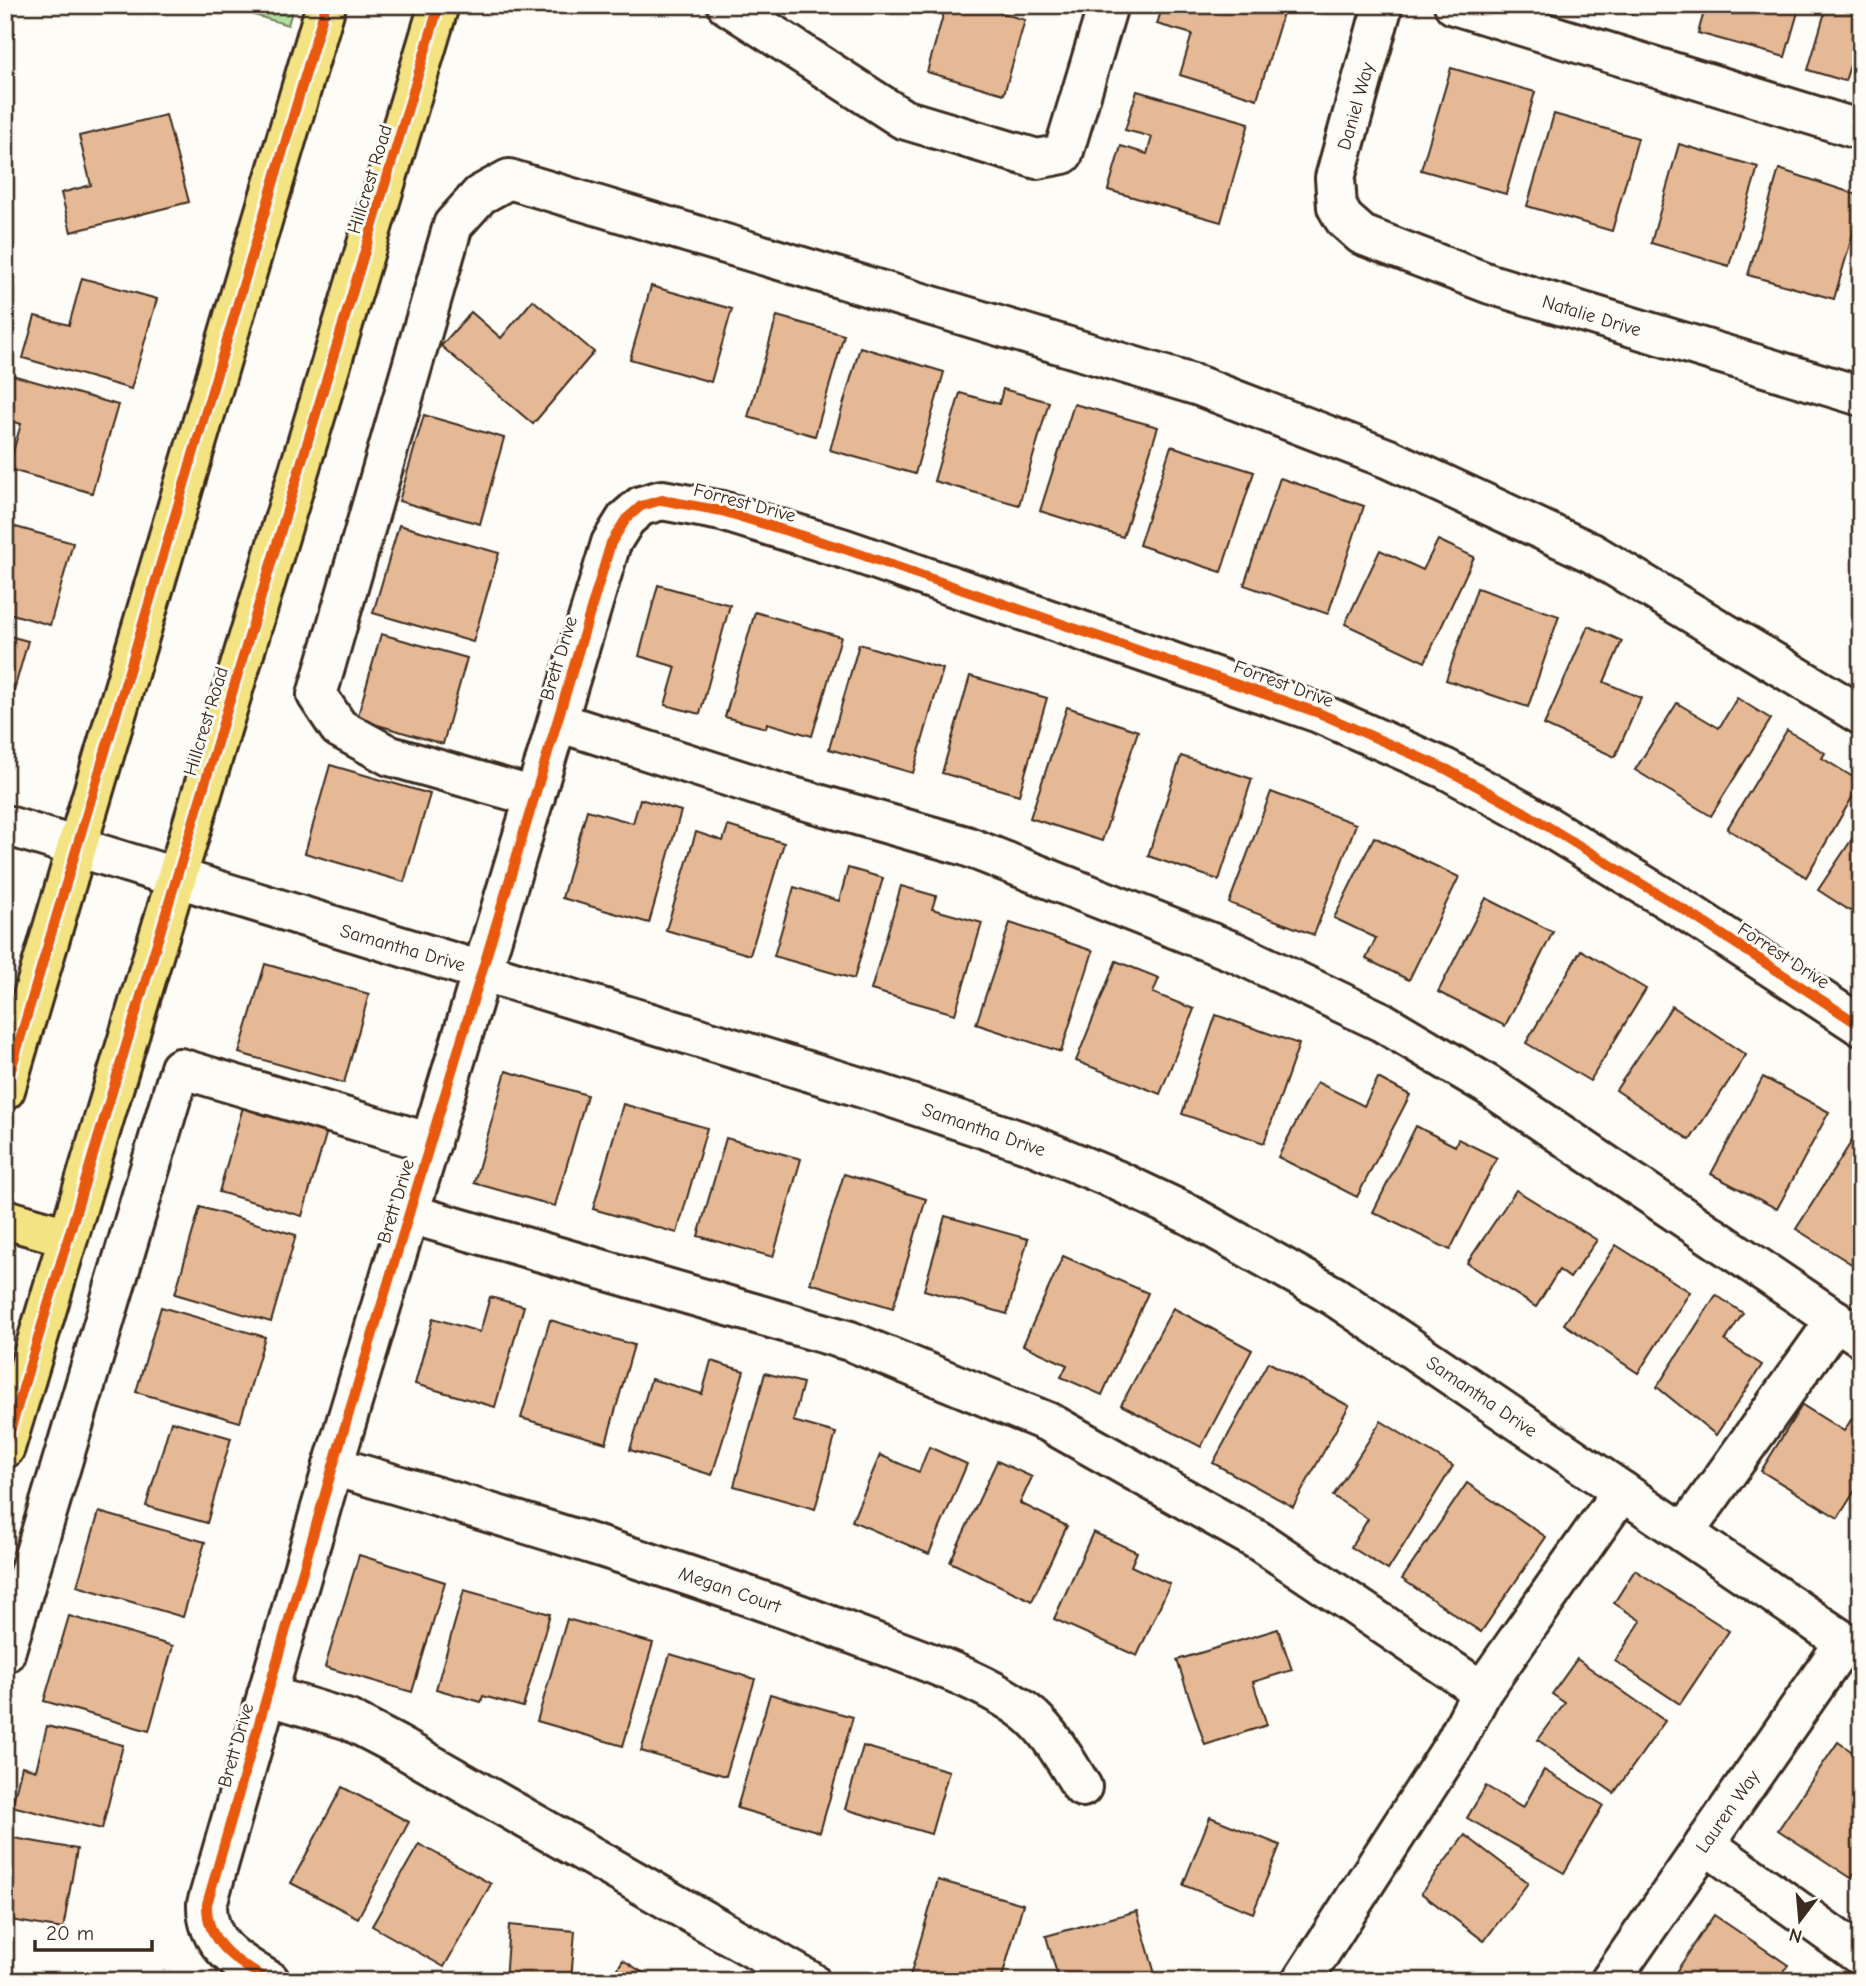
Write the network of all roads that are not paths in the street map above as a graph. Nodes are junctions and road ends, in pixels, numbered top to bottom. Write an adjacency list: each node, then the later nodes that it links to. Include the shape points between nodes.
1 (326, 5): 16 (main road)
2 (439, 5): 17 (main road, Hillcrest Road)
3 (727, 5): 7 (street)
4 (1108, 5): 7 (street, via 1063,154 1037,159 903,119)
5 (1383, 5): 9 (street, Daniel Way, via 1335,178)
6 (1454, 5): 8 (street)
7 (766, 16)
8 (1861, 131)
9 (1337, 207): 10 (street, Natalie Drive, via 1362,235 1490,284)
10 (1861, 397)
11 (641, 506): 13 (street, Brett Drive, via 611,543); 19 (street, Forrest Drive, via 662,500 722,511 1319,713 1446,769 1524,812)
12 (1861, 715): 14 (street, via 1592,554 1389,458 1199,386 509,179 480,195 453,225 317,695 340,728 390,756)
13 (558, 722): 14 (street, Brett Drive); 25 (street, via 966,846 1237,953 1382,1022 1488,1085)
14 (535, 797): 18 (street, Brett Drive)
15 (5, 825): 16 (street, Samantha Drive)
16 (78, 849): 17 (street, Samantha Drive); 20 (main road)
17 (176, 879): 18 (street, Samantha Drive); 24 (main road, Hillcrest Road)
18 (484, 971): 21 (street, Brett Drive); 28 (street, Samantha Drive, via 866,1089 1030,1144 1114,1179 1199,1220 1335,1296)
19 (1861, 1026)
20 (5, 1090)
21 (431, 1143): 22 (street, Brett Drive); 31 (street, via 180,1069)
22 (410, 1213): 27 (street, Brett Drive); 32 (street, via 850,1341 1050,1423 1259,1541)
23 (5, 1219): 24 (main road)
24 (68, 1237): 26 (main road, Hillcrest Road)
25 (1848, 1328): 29 (street)
26 (5, 1448)
27 (333, 1466): 33 (street, Brett Drive); 34 (street, Megan Court, via 607,1547 761,1599 949,1671 1032,1717)
28 (1622, 1491): 29 (street, Samantha Drive); 32 (street)
29 (1684, 1533): 30 (street, Samantha Drive)
30 (1853, 1647): 35 (street, Lauren Way)
31 (5, 1653)
32 (1482, 1690): 39 (street, via 1455,1743)
33 (267, 1695): 37 (street, Brett Drive, via 207,1917 218,1944 233,1959); 38 (street, via 362,1726)
34 (1082, 1787)
35 (1705, 1844): 36 (street); 40 (street, Lauren Way)
36 (1861, 1956)
37 (270, 1981)
38 (810, 1981)
39 (1302, 1981)
40 (1610, 1981)

